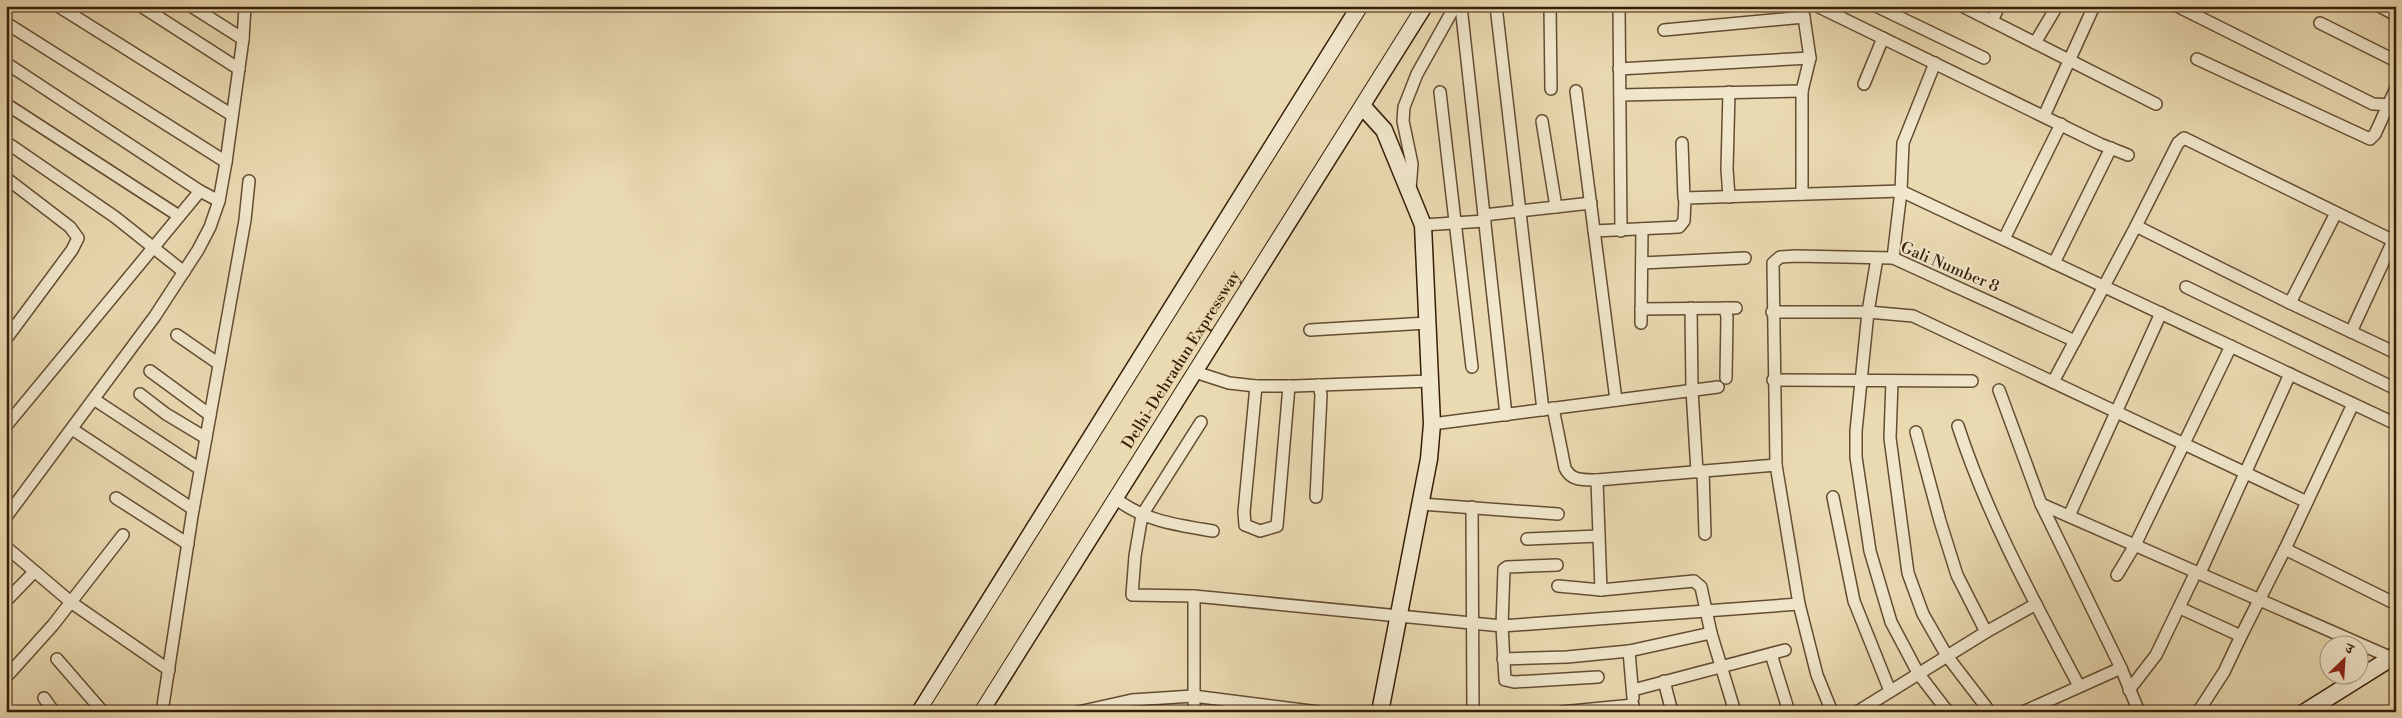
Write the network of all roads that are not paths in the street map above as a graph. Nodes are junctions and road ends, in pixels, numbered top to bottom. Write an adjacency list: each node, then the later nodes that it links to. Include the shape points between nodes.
1 (141, 6): 38 (street)
2 (190, 6): 29 (street)
3 (245, 6): 29 (street)
4 (1360, 6): 40 (street)
5 (1382, 6): 219 (highway, Delhi-Dehradun Expressway, bridge)
6 (1403, 6): 220 (highway, Delhi-Dehradun Expressway, bridge)
7 (1424, 6): 52 (street)
8 (1455, 6): 65 (street, via 1417,74 1404,107 1403,121 1412,164)
9 (1461, 6): 76 (street)
10 (1496, 6): 73 (street)
11 (1550, 6): 43 (street)
12 (1619, 6): 39 (street)
13 (1817, 6): 28 (street)
14 (1876, 6): 32 (street)
15 (1962, 6): 24 (street)
16 (1999, 6): 24 (street)
17 (2057, 6): 30 (street)
18 (2094, 6): 34 (street)
19 (2177, 6): 51 (street, via 2373,104)
20 (2379, 6): 23 (street)
21 (63, 7): 53 (street)
22 (1802, 12): 27 (street); 31 (street)
23 (2396, 15)
24 (1992, 21): 30 (street)
25 (6, 23): 61 (street)
26 (2320, 23): 35 (street)
27 (1664, 30)
28 (1883, 38): 37 (street); 41 (street)
29 (243, 39): 38 (street)
30 (2036, 43): 34 (street)
31 (1810, 58): 39 (street); 45 (street)
32 (1984, 58)
33 (2198, 59): 51 (street, via 2366,138 2373,137)
34 (2070, 60): 50 (street); 54 (street)
35 (2396, 61)
36 (6, 63): 64 (street)
37 (1935, 63): 54 (street); 66 (street, via 1903,143)
38 (239, 69): 53 (street)
39 (1619, 69): 48 (street)
40 (1320, 70): 52 (street); 218 (street)
41 (1864, 84)
42 (2396, 88): 51 (street)
43 (1552, 89)
44 (1576, 91): 71 (street)
45 (1802, 91): 47 (street); 67 (street)
46 (1440, 92): 77 (street)
47 (1729, 92): 48 (street); 68 (street)
48 (1620, 95): 82 (street)
49 (6, 104): 75 (street)
50 (2156, 104)
51 (2392, 105)
52 (1367, 110): 65 (street, via 1384,130); 112 (street)
53 (232, 115): 61 (street)
54 (2044, 116): 56 (street)
55 (1542, 121): 72 (street)
56 (2061, 124): 59 (street); 83 (street)
57 (6, 142): 85 (street)
58 (1682, 143): 69 (street)
59 (2111, 148): 60 (street); 89 (street)
60 (2128, 155)
61 (226, 162): 70 (street)
62 (6, 178): 105 (street, via 70,227 78,238)
63 (248, 181): 109 (street, via 245,220)
64 (200, 191): 70 (street); 75 (street)
65 (1410, 191): 78 (street)
66 (1901, 191): 67 (street); 83 (street); 88 (street)
67 (1802, 194): 68 (street)
68 (1729, 197): 69 (street)
69 (1684, 198): 80 (street, via 1682,226)
70 (219, 202): 91 (street, via 198,250)
71 (1591, 203): 72 (street); 81 (street)
72 (1556, 207): 73 (street)
73 (1520, 211): 76 (street); 132 (street)
74 (2336, 213): 79 (street, via 2184,138 2178,143); 84 (street); 94 (street)
75 (179, 216): 85 (street)
76 (1484, 218): 77 (street); 135 (street)
77 (1456, 224): 78 (street); 110 (street)
78 (1423, 225): 101 (street)
79 (2136, 226): 92 (street); 94 (street)
80 (1642, 229): 82 (street); 90 (street)
81 (1594, 231): 82 (street); 130 (street)
82 (1621, 231)
83 (2004, 239): 89 (street)
84 (2394, 242): 103 (street)
85 (153, 246): 91 (street); 139 (street)
86 (1745, 258): 90 (street)
87 (1877, 258): 88 (street, Gali Number 8); 97 (street, Gali Number 8, via 1780,257 1772,267); 98 (street)
88 (1893, 258): 106 (street, Gali Number 8)
89 (2054, 263): 92 (street)
90 (1642, 264): 96 (street)
91 (184, 272): 129 (street)
92 (2104, 287): 99 (street); 106 (street)
93 (2186, 287): 125 (street)
94 (2290, 303): 103 (street)
95 (1691, 308): 96 (street); 114 (street, via 1731,308 1727,317); 126 (street)
96 (1642, 309): 100 (street)
97 (1772, 312): 98 (street); 115 (street)
98 (1868, 312): 117 (street); 120 (street, via 1913,316)
99 (2161, 313): 107 (street); 133 (street)
100 (1641, 323)
101 (1427, 324): 102 (street); 116 (street)
102 (1310, 330)
103 (2351, 332): 108 (street)
104 (177, 334): 109 (street)
105 (6, 339)
106 (2075, 341): 120 (street)
107 (2231, 346): 113 (street); 144 (street)
108 (2396, 353)
109 (219, 364): 134 (street)
110 (1472, 367)
111 (150, 371): 134 (street)
112 (1198, 373): 122 (street); 153 (street)
113 (2290, 374): 131 (street); 148 (street)
114 (1726, 378)
115 (1773, 380): 117 (street); 145 (street)
116 (1430, 381): 121 (street); 137 (street)
117 (1860, 381): 118 (street); 203 (street, via 1856,457 1870,551 1891,622)
118 (1892, 381): 119 (street); 196 (street, via 1890,438 1908,573 1923,614)
119 (1972, 381)
120 (2053, 382): 133 (street)
121 (1319, 385): 123 (street); 150 (street)
122 (1256, 386): 123 (street); 123 (street, via 1244,512 1245,525 1266,531 1277,526)
123 (1289, 386)
124 (1718, 387): 126 (street)
125 (2396, 389)
126 (1692, 390): 130 (street); 147 (street)
127 (1999, 390): 156 (street)
128 (140, 394): 143 (street)
129 (95, 400): 141 (street); 146 (street)
130 (1616, 400): 132 (street)
131 (2353, 404): 138 (street); 154 (street)
132 (1548, 409): 135 (street); 149 (street, via 1568,475)
133 (2116, 412): 144 (street); 161 (street)
134 (210, 415): 143 (street)
135 (1506, 415): 137 (street)
136 (1201, 422): 159 (street)
137 (1432, 424): 155 (street)
138 (2396, 424)
139 (6, 426)
140 (1958, 426): 183 (street, via 2000,534)
141 (72, 429): 158 (street); 162 (street)
142 (1916, 432): 190 (street, via 1957,575)
143 (206, 438): 146 (street)
144 (2183, 444): 148 (street); 169 (street)
145 (1776, 466): 147 (street); 182 (street)
146 (200, 469): 158 (street)
147 (1700, 472): 149 (street); 164 (street)
148 (2245, 473): 154 (street); 174 (street)
149 (1596, 480): 166 (street)
150 (1316, 497)
151 (1832, 497): 210 (street, via 1854,601)
152 (116, 498): 168 (street)
153 (1115, 498): 159 (street); 221 (street)
154 (2307, 502): 171 (street)
155 (1421, 504): 157 (street); 187 (street)
156 (2041, 504): 161 (street); 201 (street)
157 (1472, 507): 160 (street); 188 (street)
158 (194, 508): 168 (street)
159 (1136, 512): 163 (street, via 1176,525); 178 (street, via 1132,595)
160 (1558, 514)
161 (2069, 516): 169 (street)
162 (6, 517)
163 (1213, 531)
164 (1705, 534)
165 (123, 535): 181 (street)
166 (1599, 536): 167 (street); 177 (street)
167 (1527, 539)
168 (188, 544): 202 (street)
169 (2135, 545): 174 (street); 175 (street)
170 (6, 547): 173 (street)
171 (2285, 549): 179 (street); 184 (street)
172 (1557, 565): 189 (street, via 1505,567)
173 (34, 572): 180 (street); 181 (street)
174 (2198, 573): 179 (street); 185 (street)
175 (2117, 575)
176 (1558, 586): 177 (street)
177 (1600, 590): 186 (street, via 1694,581 1701,587)
178 (1194, 596): 187 (street); 211 (street)
179 (2260, 600): 192 (street); 197 (street)
180 (6, 601)
181 (72, 603): 202 (street); 204 (street)
182 (1799, 604): 186 (street); 231 (street, via 1817,675)
183 (2036, 604): 190 (street); 207 (street)
184 (2396, 604)
185 (2180, 608): 192 (street); 209 (street, via 2150,666)
186 (1706, 611): 189 (street); 191 (street)
187 (1400, 616): 188 (street); 225 (street)
188 (1473, 623): 189 (street); 226 (street)
189 (1502, 626): 199 (street)
190 (1986, 632): 196 (street)
191 (1711, 633): 194 (street); 200 (street)
192 (2241, 636): 237 (street, via 2224,672)
193 (1785, 650): 195 (street)
194 (1629, 651): 199 (street, via 1567,658); 208 (street)
195 (1771, 654): 200 (street); 230 (street)
196 (1947, 656): 203 (street); 234 (street)
197 (2394, 656): 213 (street)
198 (57, 659): 216 (street)
199 (1503, 659): 205 (street, via 1504,677 1508,681)
200 (1721, 665): 206 (street); 229 (street)
201 (2121, 668): 207 (street); 209 (street)
202 (169, 670): 217 (street)
203 (1918, 673): 210 (street); 233 (street)
204 (8, 675)
205 (1598, 678)
206 (1664, 681): 208 (street); 228 (street)
207 (2079, 686): 235 (street)
208 (1633, 690): 214 (street)
209 (2130, 690): 236 (street)
210 (1890, 691): 232 (street)
211 (1193, 696): 222 (street, via 1132,700); 223 (street); 224 (street)
212 (44, 698): 215 (street)
213 (2325, 706): 238 (street)
214 (1634, 708): 227 (street)
215 (54, 712)
216 (103, 712)
217 (162, 712)
218 (920, 712)
219 (939, 712)
220 (960, 712)
221 (980, 712)
222 (1078, 712)
223 (1194, 712)
224 (1319, 712)
225 (1380, 712)
226 (1473, 712)
227 (1561, 712)
228 (1672, 712)
229 (1735, 712)
230 (1789, 712)
231 (1832, 712)
232 (1857, 712)
233 (1948, 712)
234 (1990, 712)
235 (2023, 712)
236 (2139, 712)
237 (2198, 712)
238 (2305, 712)

